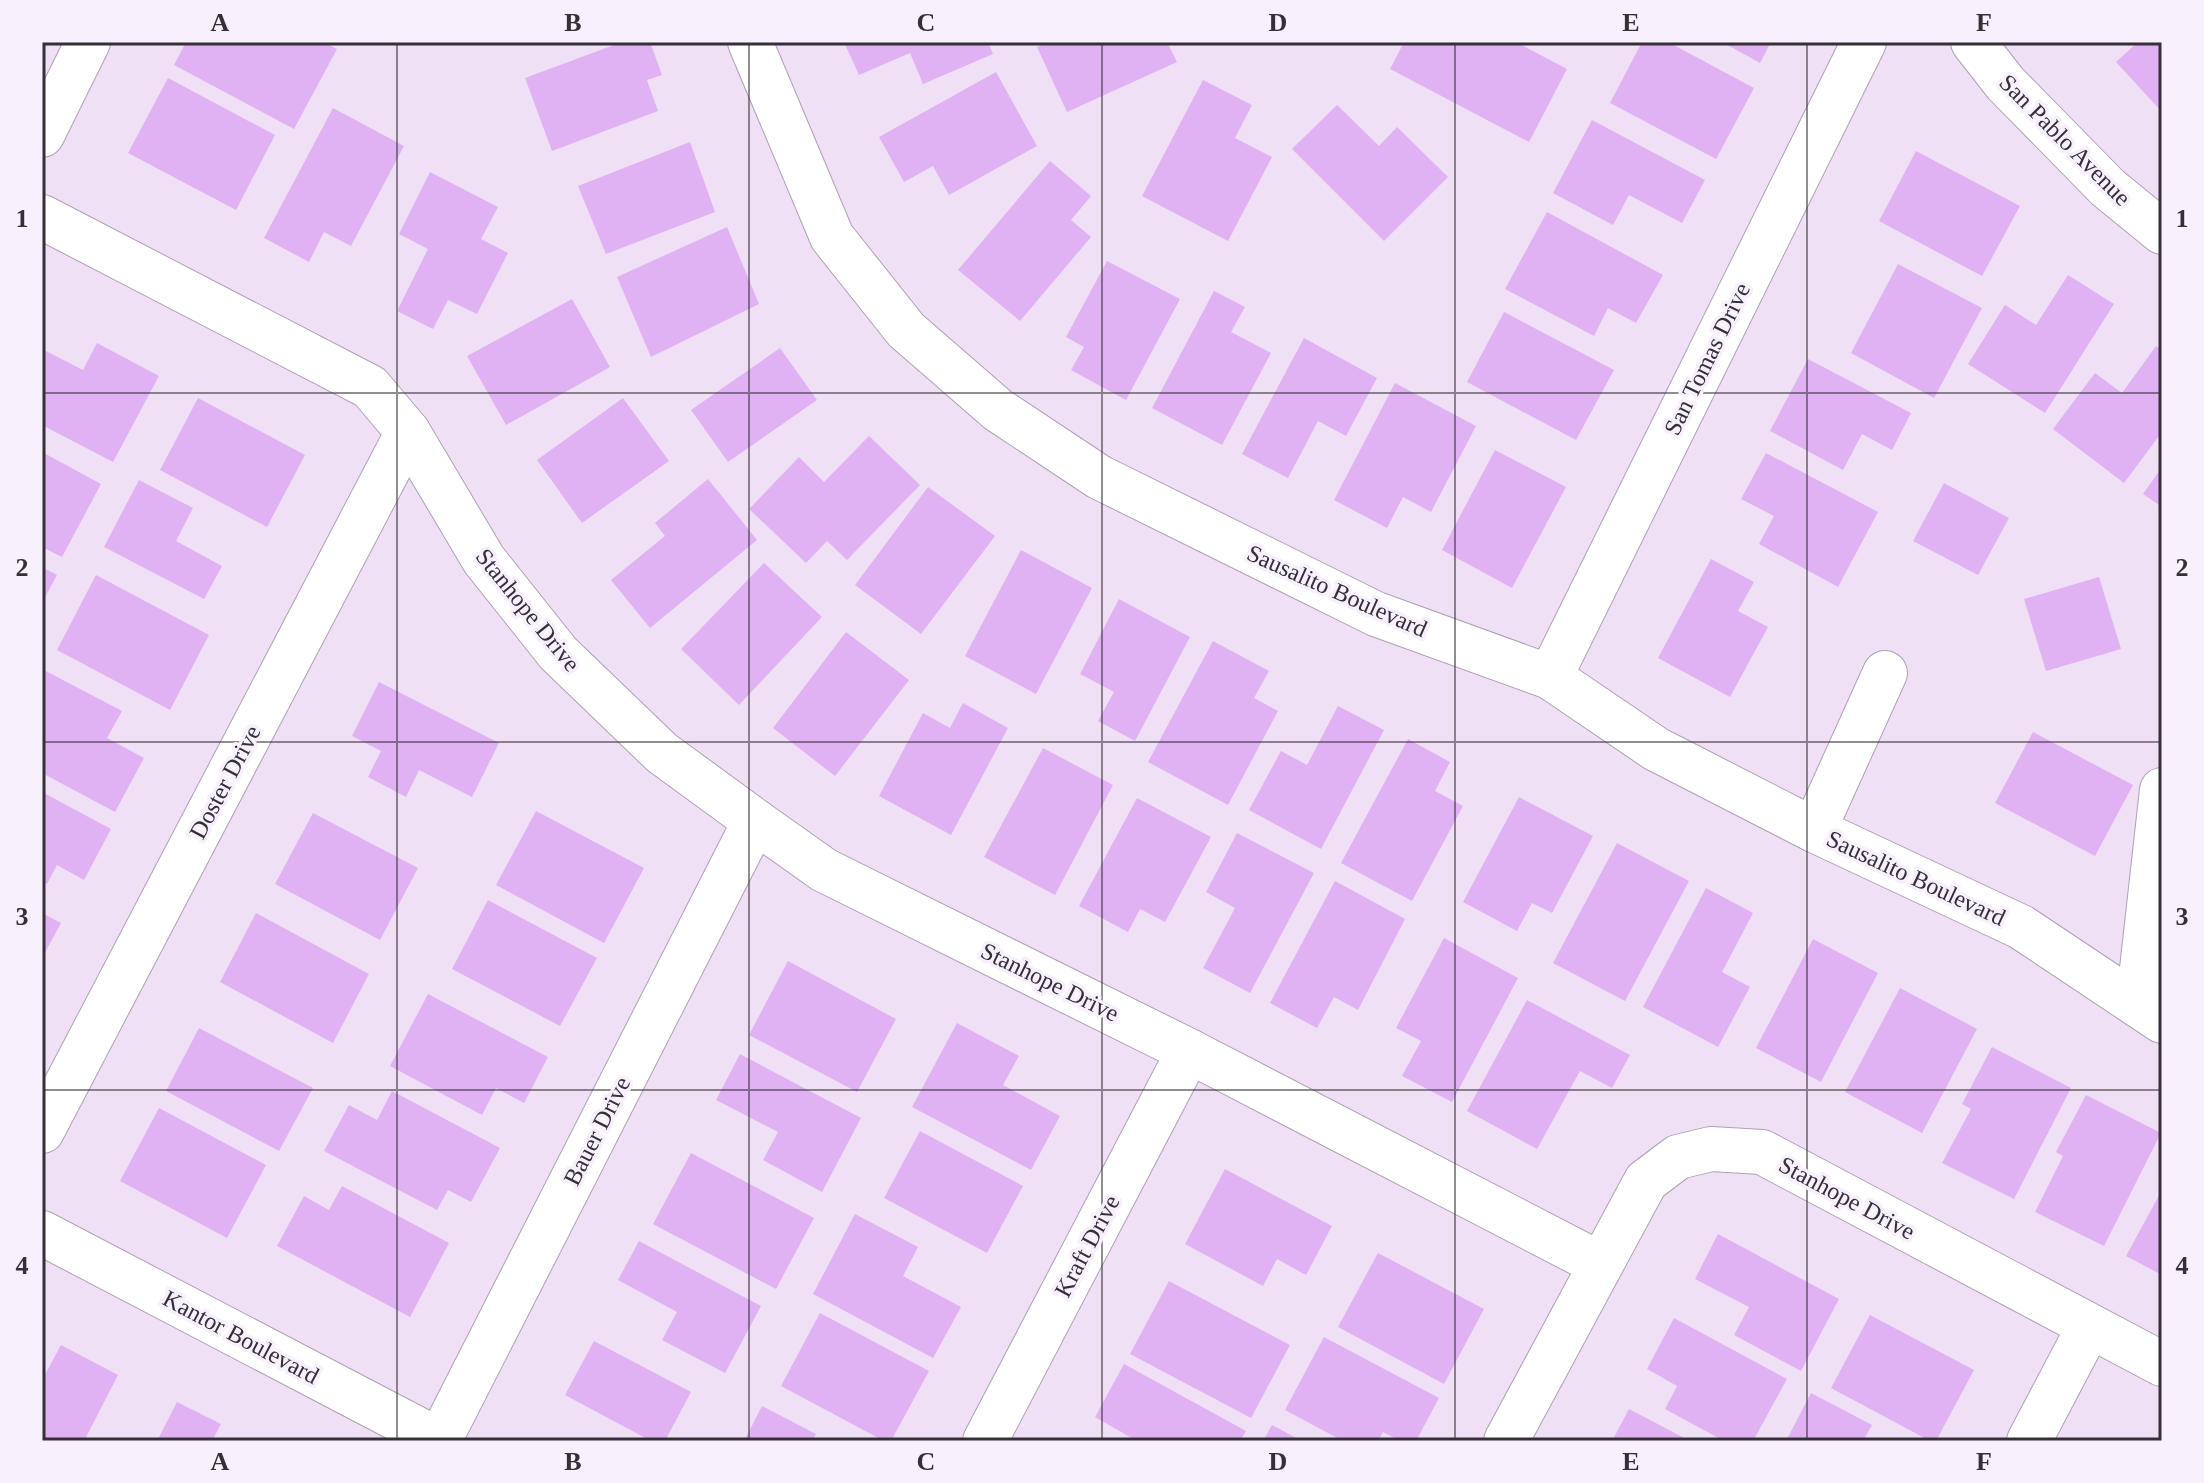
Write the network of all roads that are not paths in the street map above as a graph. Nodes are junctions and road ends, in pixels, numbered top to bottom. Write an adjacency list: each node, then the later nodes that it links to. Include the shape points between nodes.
1 (88, 42): 5 (street)
2 (750, 42): 10 (street, Sausalito Boulevard, via 832,237 906,330 998,410 1099,477 1376,614)
3 (1864, 42): 10 (street, San Tomas Drive)
4 (1973, 42): 7 (street, San Pablo Avenue, via 2005,83 2108,188)
5 (42, 135)
6 (42, 217): 8 (street, Stanhope Drive, via 370,387)
7 (2162, 232)
8 (408, 432): 12 (street, Stanhope Drive, via 484,560 558,653 662,753); 16 (street, Doster Drive)
9 (1885, 673): 13 (street)
10 (1550, 677): 13 (street, Sausalito Boulevard, via 1656,749)
11 (2162, 790): 14 (street)
12 (755, 821): 15 (street, Stanhope Drive, via 824,870); 21 (street, Bauer Drive)
13 (1814, 830): 14 (street, Sausalito Boulevard, via 2021,927)
14 (2150, 1013)
15 (1189, 1051): 18 (street, Stanhope Drive); 22 (street, Kraft Drive)
16 (42, 1131)
17 (42, 1233): 21 (street, Kantor Boulevard)
18 (1600, 1264): 19 (street, Stanhope Drive, via 1646,1181 1678,1157 1711,1149 1762,1152); 23 (street)
19 (2089, 1327): 20 (street, Stanhope Drive); 24 (street)
20 (2162, 1364)
21 (440, 1441)
22 (985, 1441)
23 (1506, 1441)
24 (2029, 1441)

